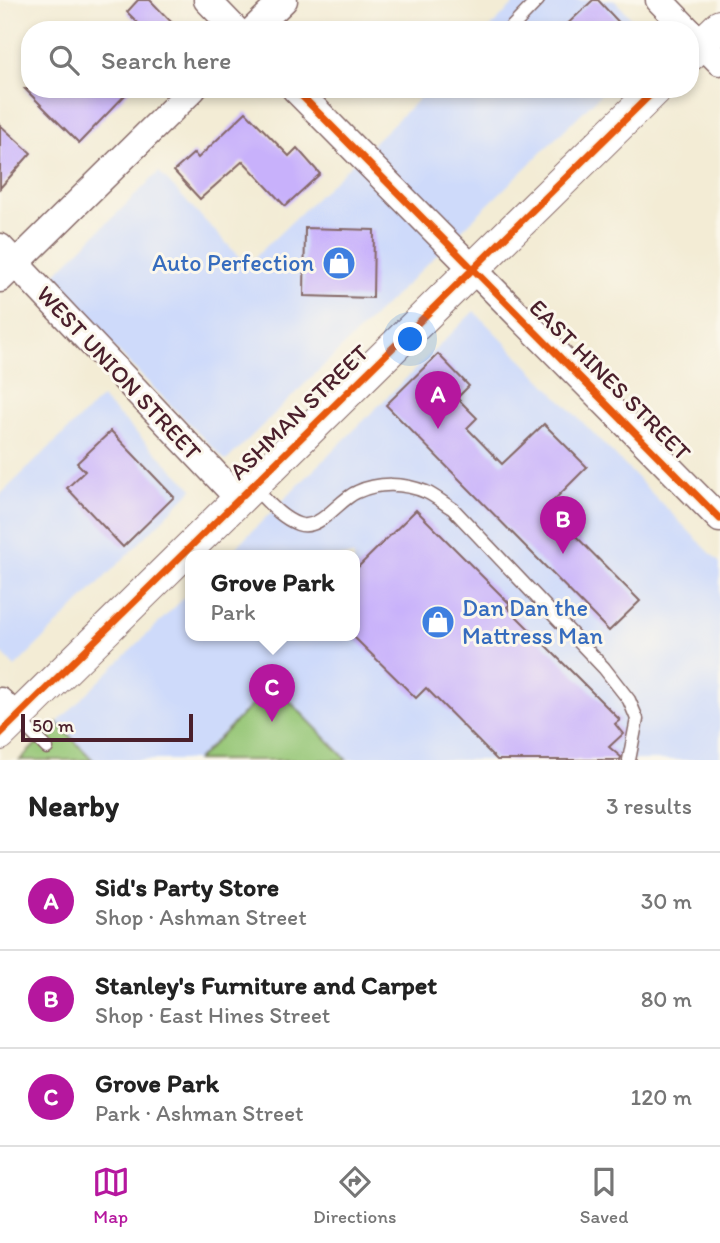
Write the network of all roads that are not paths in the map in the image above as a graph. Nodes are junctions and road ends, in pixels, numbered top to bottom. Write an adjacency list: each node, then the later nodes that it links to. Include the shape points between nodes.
1 (207, 0): 5 (street)
2 (284, 0): 6 (street)
3 (538, 0): 7 (lane)
4 (659, 0): 8 (street)
5 (227, 21)
6 (262, 21)
7 (518, 21)
8 (681, 21)
9 (183, 98): 12 (street)
10 (304, 98): 13 (street, EAST HINES STREET)
11 (647, 98): 13 (street, ASHMAN STREET)
12 (5, 263): 14 (street, WEST UNION STREET)
13 (472, 269): 14 (street, ASHMAN STREET); 15 (street, EAST HINES STREET)
14 (245, 492): 16 (street, ASHMAN STREET); 18 (lane, via 300,525 313,525 355,492 376,485 427,492 453,509 629,700 637,719)
15 (720, 519)
16 (5, 717): 17 (lane)
17 (47, 748)
18 (629, 760)

